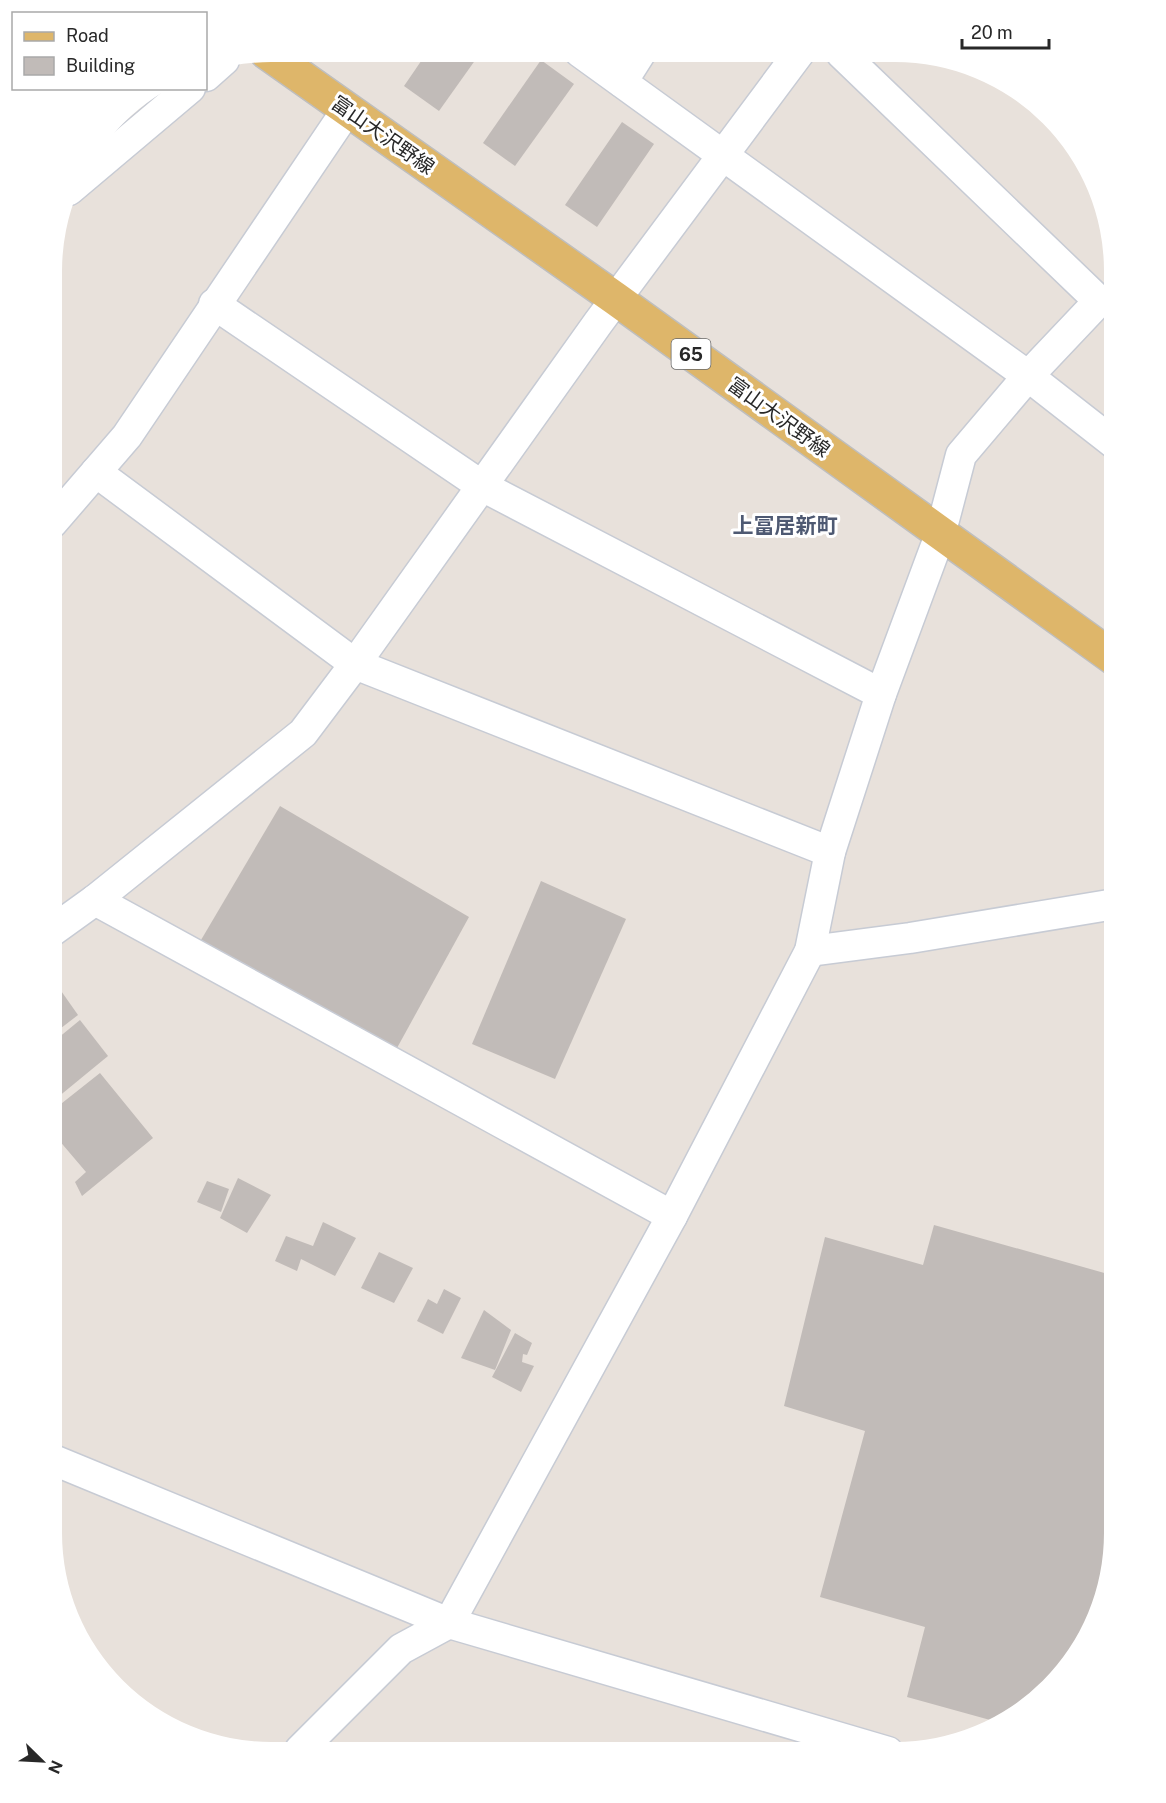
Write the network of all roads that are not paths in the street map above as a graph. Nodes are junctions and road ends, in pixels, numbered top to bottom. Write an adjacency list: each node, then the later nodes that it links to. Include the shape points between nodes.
1 (280, 62): 8 (main road, 富山大沢野線 / 65)
2 (594, 62): 6 (street)
3 (635, 62): 6 (street)
4 (792, 62): 9 (street)
5 (850, 62): 13 (street, via 1100,301)
6 (622, 82): 9 (street)
7 (188, 90): 10 (street)
8 (347, 110): 11 (main road, 富山大沢野線 / 65); 12 (street)
9 (723, 154): 11 (street); 13 (street)
10 (83, 178)
11 (616, 299): 16 (street); 18 (main road, 富山大沢野線 / 65)
12 (214, 304): 15 (street, via 127,436); 16 (street)
13 (1028, 376): 14 (street); 18 (street, via 961,455)
14 (1104, 435)
15 (96, 472): 17 (street); 20 (street)
16 (482, 486): 20 (street); 21 (street)
17 (62, 511)
18 (940, 535): 19 (main road, 富山大沢野線 / 65); 21 (street)
19 (1104, 651)
20 (355, 664): 22 (street); 23 (street, via 303,733)
21 (881, 694): 22 (street)
22 (830, 852): 26 (street)
23 (95, 900): 25 (street); 27 (street)
24 (1104, 906): 26 (street)
25 (62, 924)
26 (810, 951): 27 (street)
27 (672, 1216): 29 (street)
28 (62, 1464): 29 (street)
29 (449, 1623): 30 (street, via 401,1649); 31 (street)
30 (308, 1742)
31 (854, 1742)

